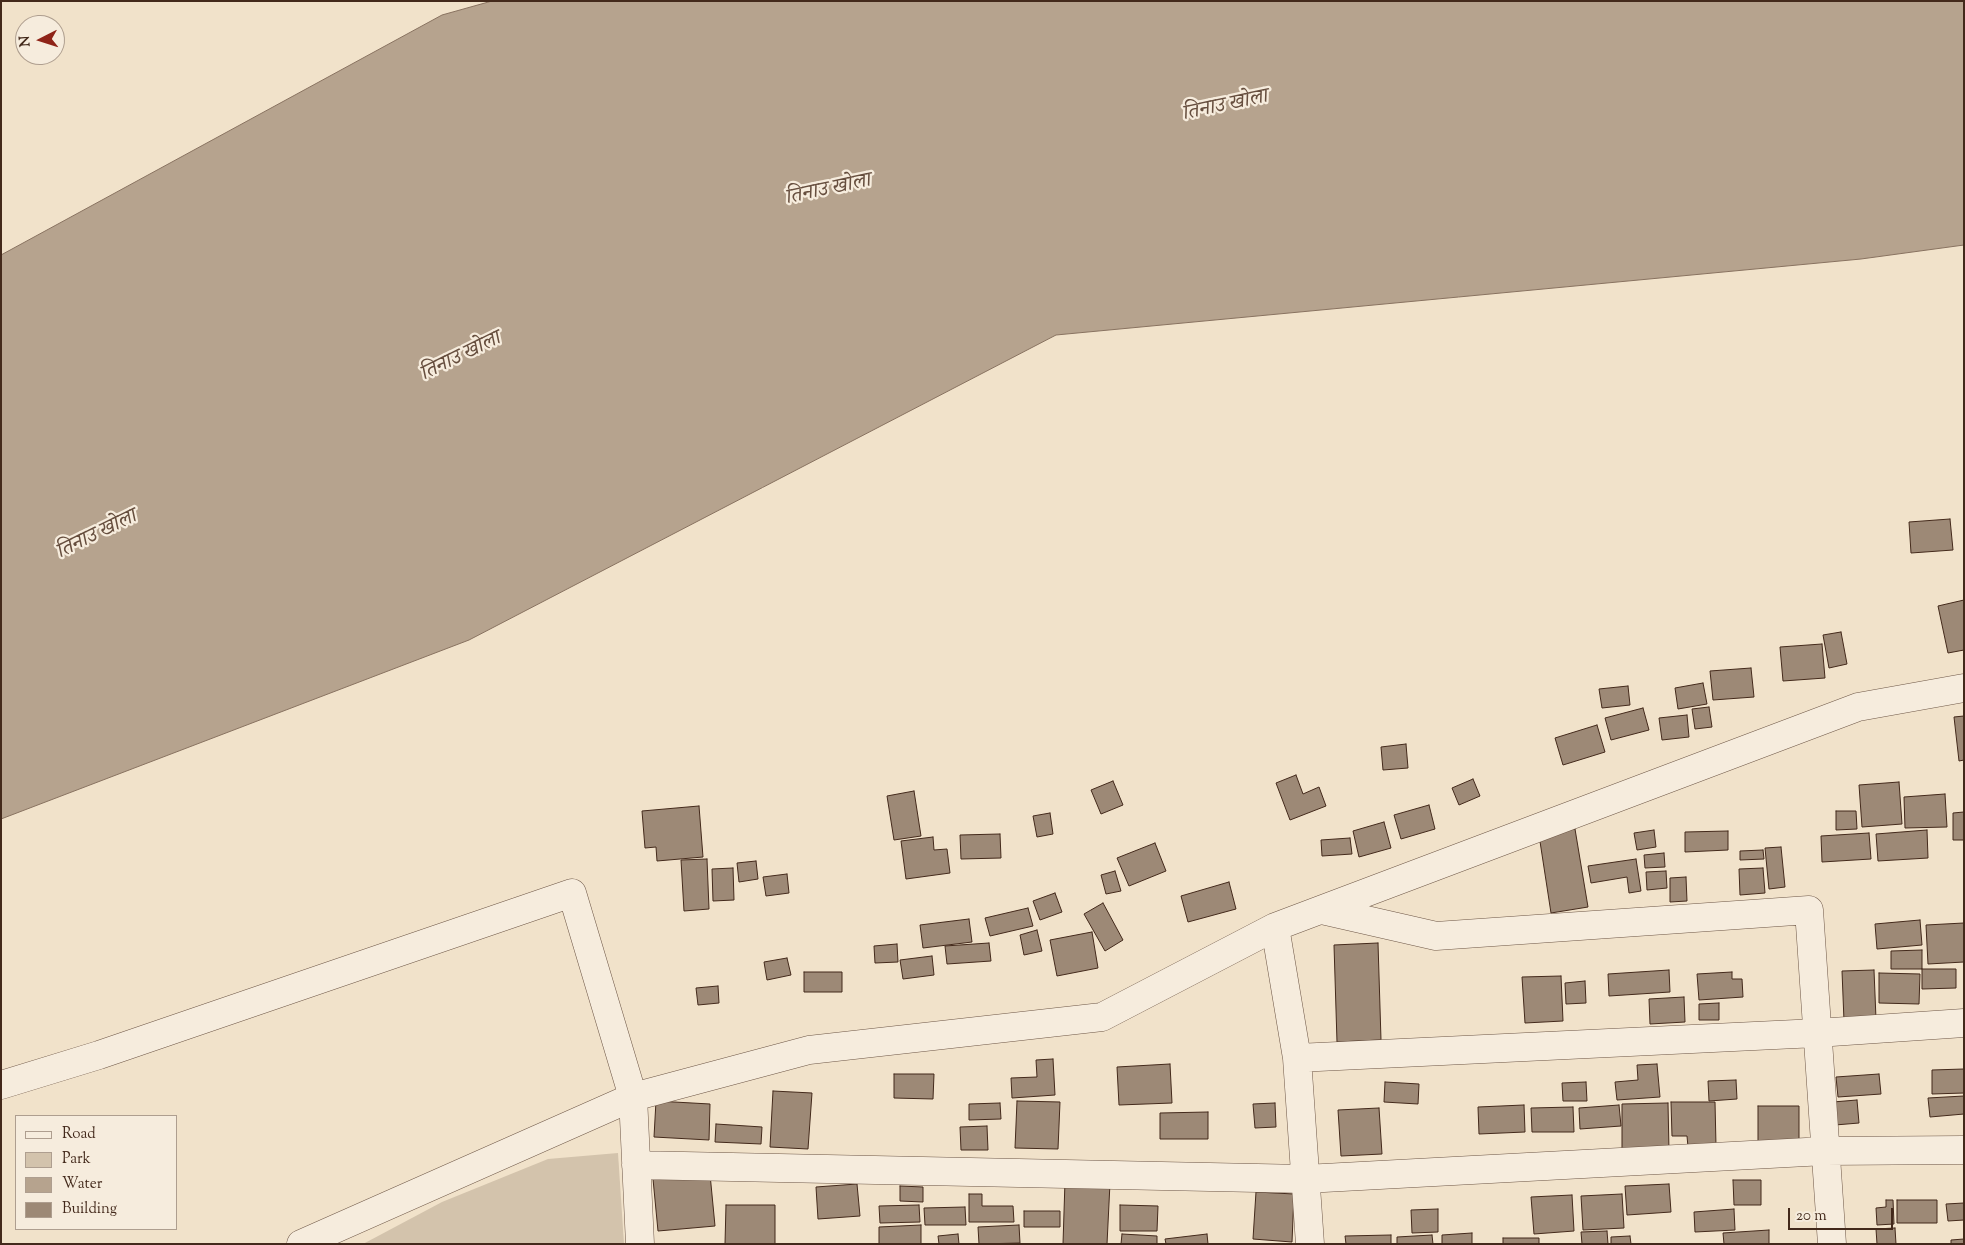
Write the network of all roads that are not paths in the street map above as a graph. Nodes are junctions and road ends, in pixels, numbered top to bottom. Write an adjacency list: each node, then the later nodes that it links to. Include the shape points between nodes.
1 (1964, 688): 2 (street, via 1858,707)
2 (1322, 910): 3 (street); 5 (street, via 1436,936 1809,910)
3 (1275, 928): 6 (street); 8 (street, via 1102,1017 809,1050)
4 (1964, 1023): 5 (street)
5 (1817, 1033): 6 (street); 10 (street)
6 (1296, 1058): 12 (street)
7 (1, 1085): 8 (street, via 99,1055 572,893)
8 (633, 1098): 11 (street); 13 (street)
9 (1964, 1150): 10 (street)
10 (1825, 1151): 12 (street); 16 (street)
11 (636, 1165): 12 (street); 14 (street)
12 (1305, 1179): 15 (street)
13 (301, 1244)
14 (640, 1244)
15 (1310, 1244)
16 (1832, 1244)

